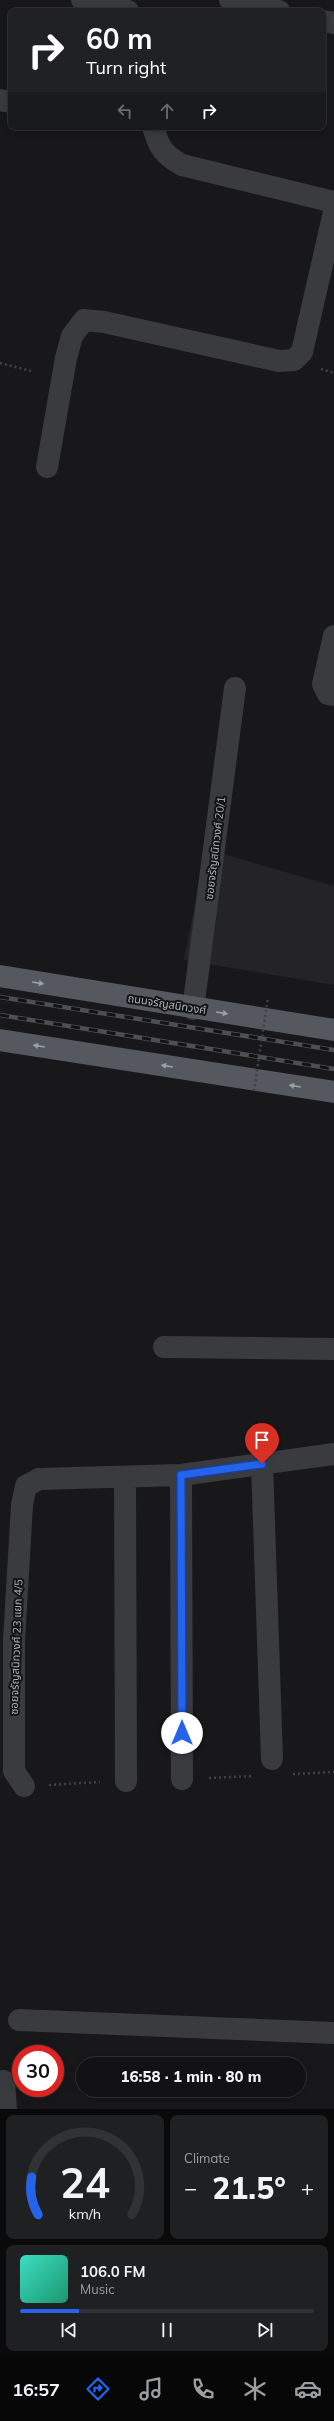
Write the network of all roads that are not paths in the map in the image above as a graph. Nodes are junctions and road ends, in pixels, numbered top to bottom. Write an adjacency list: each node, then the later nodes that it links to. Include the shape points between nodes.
1 (82, 0): 3 (street)
2 (230, 0): 4 (street)
3 (115, 8)
4 (266, 8)
5 (154, 130): 6 (street, via 166,156 182,166)
6 (334, 202)
7 (334, 212): 8 (street, via 302,352 294,360 279,361 104,322 84,320 72,336 66,358)
8 (47, 468)
9 (334, 636): 11 (street, via 323,684 328,694)
10 (235, 688): 13 (street, ซอยจรัญสนิทวงศ์ 20/1)
11 (334, 695)
12 (0, 976): 13 (main road, ถนนจรัญสนิทวงศ์, one-way to 13)
13 (193, 1008): 14 (main road, ถนนจรัญสนิทวงศ์, one-way to 14)
14 (334, 1030)
15 (0, 1040): 16 (main road, one-way to 15)
16 (334, 1092)
17 (164, 1347): 18 (street)
18 (334, 1349)
19 (334, 1454): 20 (street)
20 (262, 1464): 21 (street); 23 (street)
21 (181, 1475): 22 (street); 24 (street)
22 (125, 1478): 25 (street); 26 (street, ซอยจรัญสนิทวงศ์ 23 แยก 4/5, via 39,1480 26,1486 22,1506 14,1641 14,1771)
23 (272, 1759)
24 (182, 1779)
25 (126, 1781)
26 (24, 1786)
27 (19, 2020): 28 (street)
28 (334, 2033)
29 (4, 2082): 30 (street)
30 (6, 2109)

